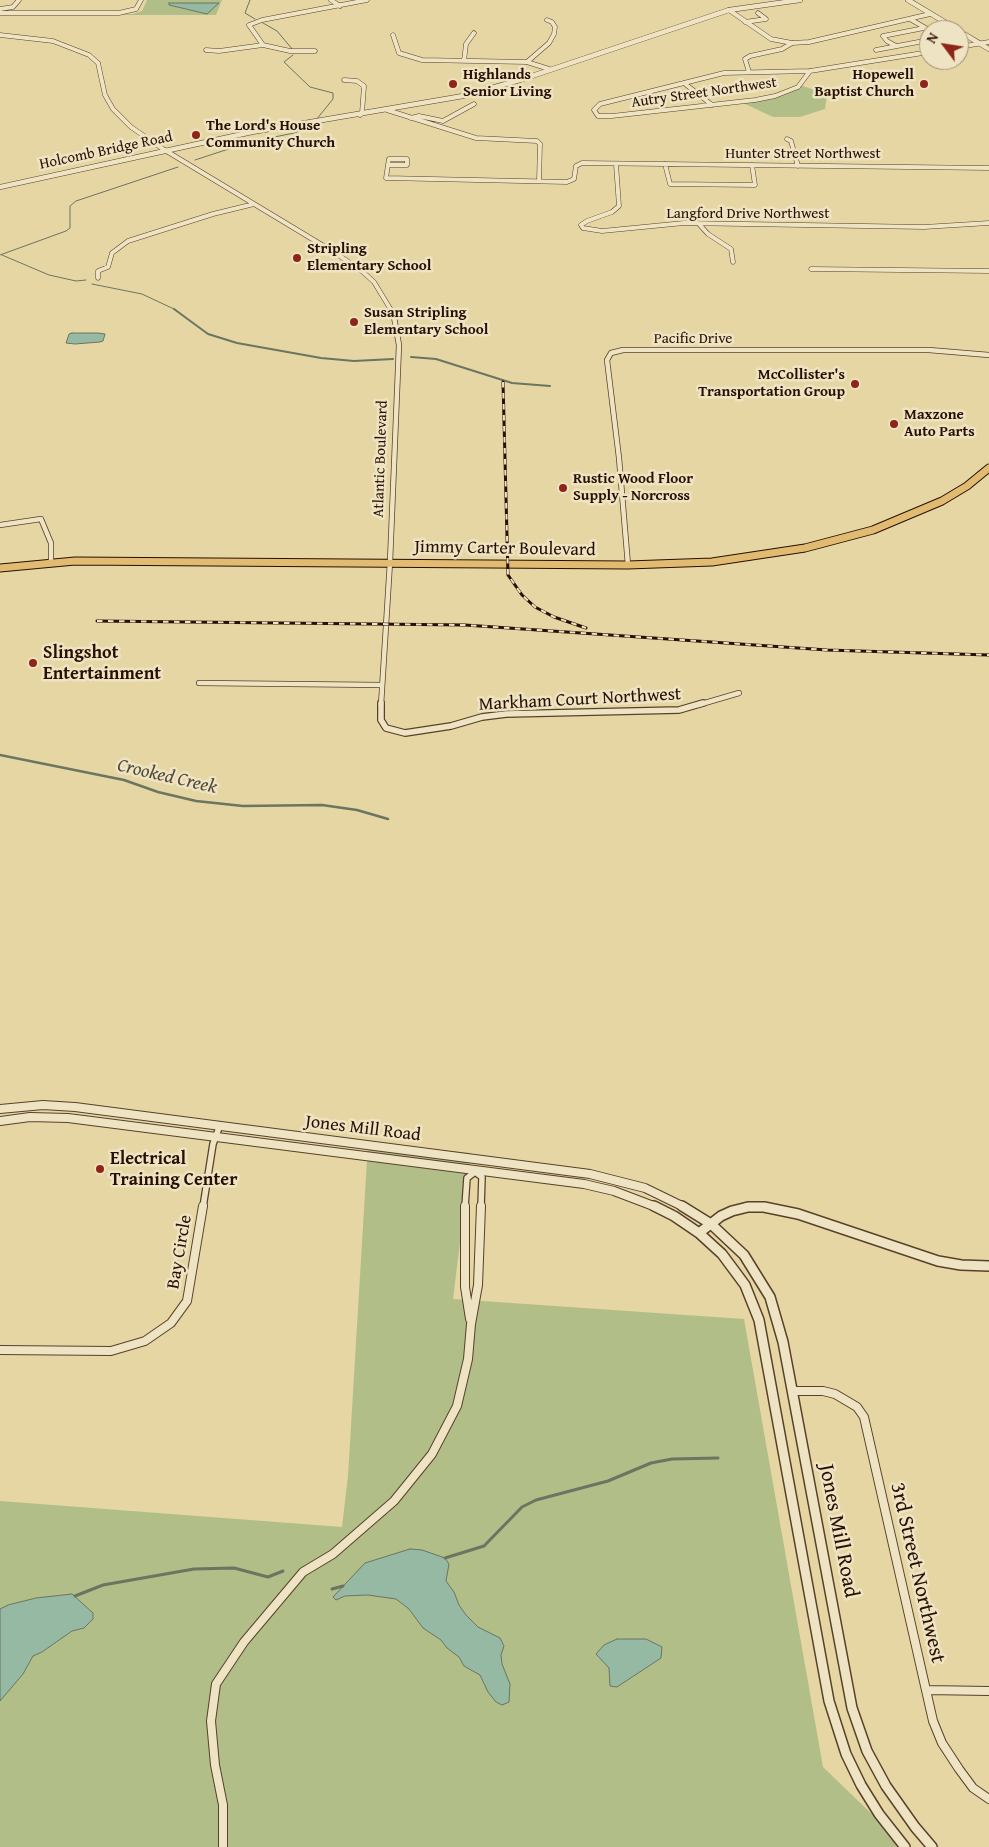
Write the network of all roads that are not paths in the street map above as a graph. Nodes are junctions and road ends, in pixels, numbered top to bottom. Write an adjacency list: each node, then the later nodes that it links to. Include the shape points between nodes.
1 (19, 0): 8 (street, via 13,7)
2 (140, 0): 11 (street, via 136,9 119,13)
3 (331, 0): 7 (street)
4 (367, 0): 7 (street)
5 (800, 0): 9 (street, Holcomb Bridge Road)
6 (908, 0): 13 (street)
7 (340, 6): 28 (street, via 252,22 249,25)
8 (1, 8): 11 (street)
9 (729, 10): 17 (street); 38 (street, Holcomb Bridge Road)
10 (0, 13): 11 (street)
11 (6, 13)
12 (758, 13): 17 (street, via 766,19)
13 (930, 14): 14 (street); 16 (street)
14 (910, 19): 18 (street); 26 (street)
15 (546, 20): 37 (street, via 555,27 554,34 549,43)
16 (940, 20)
17 (745, 22): 26 (street, via 771,38)
18 (919, 25)
19 (919, 29): 30 (street, via 883,36)
20 (474, 33): 36 (street, via 466,44)
21 (0, 35): 49 (street, Atlantic Boulevard, via 53,41 89,56 98,63 105,95 113,109 131,127)
22 (393, 35): 36 (street, via 399,53 407,56 422,60)
23 (969, 36): 27 (street)
24 (919, 42): 30 (street)
25 (989, 42): 27 (street)
26 (792, 43): 40 (street, via 745,59)
27 (981, 43): 29 (street); 31 (street)
28 (263, 45): 32 (street); 34 (street, via 290,51)
29 (969, 45)
30 (896, 46): 33 (street)
31 (989, 49)
32 (206, 50)
33 (876, 50)
34 (315, 51)
35 (919, 54): 39 (street)
36 (464, 61): 37 (street)
37 (527, 62): 38 (street)
38 (549, 69): 45 (street, Holcomb Bridge Road, via 481,92)
39 (810, 71): 40 (street); 44 (street, Autry Street Northwest, via 799,86 788,92 755,100)
40 (750, 72): 42 (street, via 724,73)
41 (344, 80): 46 (street, via 357,81 364,86)
42 (684, 83): 44 (street); 44 (street, Autry Street Northwest, via 595,108 598,116)
43 (474, 104): 47 (street, via 443,121 419,116)
44 (712, 104)
45 (387, 110): 46 (street, Holcomb Bridge Road); 47 (street)
46 (360, 115): 49 (street, Holcomb Bridge Road, via 252,132)
47 (409, 118): 56 (street, via 476,138 537,142 540,144)
48 (787, 139): 54 (street, via 791,141)
49 (166, 151): 57 (street, Holcomb Bridge Road); 58 (street, Atlantic Boulevard)
50 (616, 164): 51 (street, Hunter Street Northwest); 56 (street, via 582,163 576,166 573,181); 59 (street, Langford Drive Northwest, via 619,206 587,221 583,228 602,231)
51 (665, 164): 52 (street, Hunter Street Northwest); 52 (street, via 670,184 752,186 755,185)
52 (752, 165): 54 (street, Hunter Street Northwest)
53 (388, 166): 53 (street, via 389,159 407,159 407,165); 56 (street, via 386,178)
54 (798, 166): 55 (street, Hunter Street Northwest)
55 (989, 168)
56 (540, 181)
57 (0, 187)
58 (254, 204): 64 (street, via 128,241 112,253 108,267 98,271); 69 (street, Atlantic Boulevard, via 337,254 374,282 394,317 399,345)
59 (698, 223): 60 (street, Langford Drive Northwest, via 924,227); 61 (street, via 708,234 731,248)
60 (989, 223)
61 (733, 262)
62 (811, 270): 63 (street)
63 (989, 271)
64 (98, 278)
65 (989, 355): 70 (street, Pacific Drive, via 929,350 623,350 611,353 607,360 620,458)
66 (988, 469): 70 (main road, Jimmy Carter Boulevard, via 967,486 924,509 892,524 844,539 712,562)
67 (0, 525): 68 (street, via 41,519 51,543)
68 (51, 562): 69 (main road, Jimmy Carter Boulevard); 71 (main road, Jimmy Carter Boulevard)
69 (390, 562): 70 (main road, Jimmy Carter Boulevard); 73 (street, Atlantic Boulevard)
70 (628, 565)
71 (0, 568)
72 (198, 683): 73 (street)
73 (382, 685): 75 (street, Atlantic Boulevard, via 381,720)
74 (739, 693): 75 (street, Markham Court Northwest, via 679,710 506,714 405,733)
75 (392, 731)
76 (0, 1109): 78 (street, Jones Mill Road, via 60,1105)
77 (0, 1120): 79 (street, Jones Mill Road, via 68,1118)
78 (220, 1125): 79 (street, Bay Circle); 80 (street, Jones Mill Road)
79 (216, 1137): 81 (street, Jones Mill Road); 86 (street, Bay Circle, via 186,1301 172,1323 145,1341 111,1351)
80 (478, 1159): 81 (street); 82 (street, Jones Mill Road, via 618,1180 674,1201)
81 (476, 1171): 83 (street, Jones Mill Road, via 568,1181 614,1191 651,1204); 85 (street, via 482,1177 481,1245); 85 (street, via 467,1178 464,1219 464,1287)
82 (710, 1224): 83 (street); 84 (street, via 740,1208 772,1208 932,1260); 87 (street, Jones Mill Road, via 747,1259 770,1296)
83 (699, 1233): 92 (street, Jones Mill Road, via 734,1269 759,1320 829,1700 853,1770 879,1814)
84 (989, 1266)
85 (471, 1324): 91 (street, via 468,1359 457,1406 432,1454 394,1501 333,1554 303,1572 244,1642 216,1684 211,1721 223,1805)
86 (0, 1350)
87 (792, 1391): 88 (street, 3rd Street Northwest, via 836,1394 857,1407 864,1417); 93 (street, Jones Mill Road, via 847,1684 859,1732 886,1786)
88 (926, 1690): 89 (street); 90 (street, 3rd Street Northwest, via 942,1743 973,1788)
89 (989, 1691)
90 (989, 1799)
91 (223, 1847)
92 (905, 1847)
93 (932, 1847)

